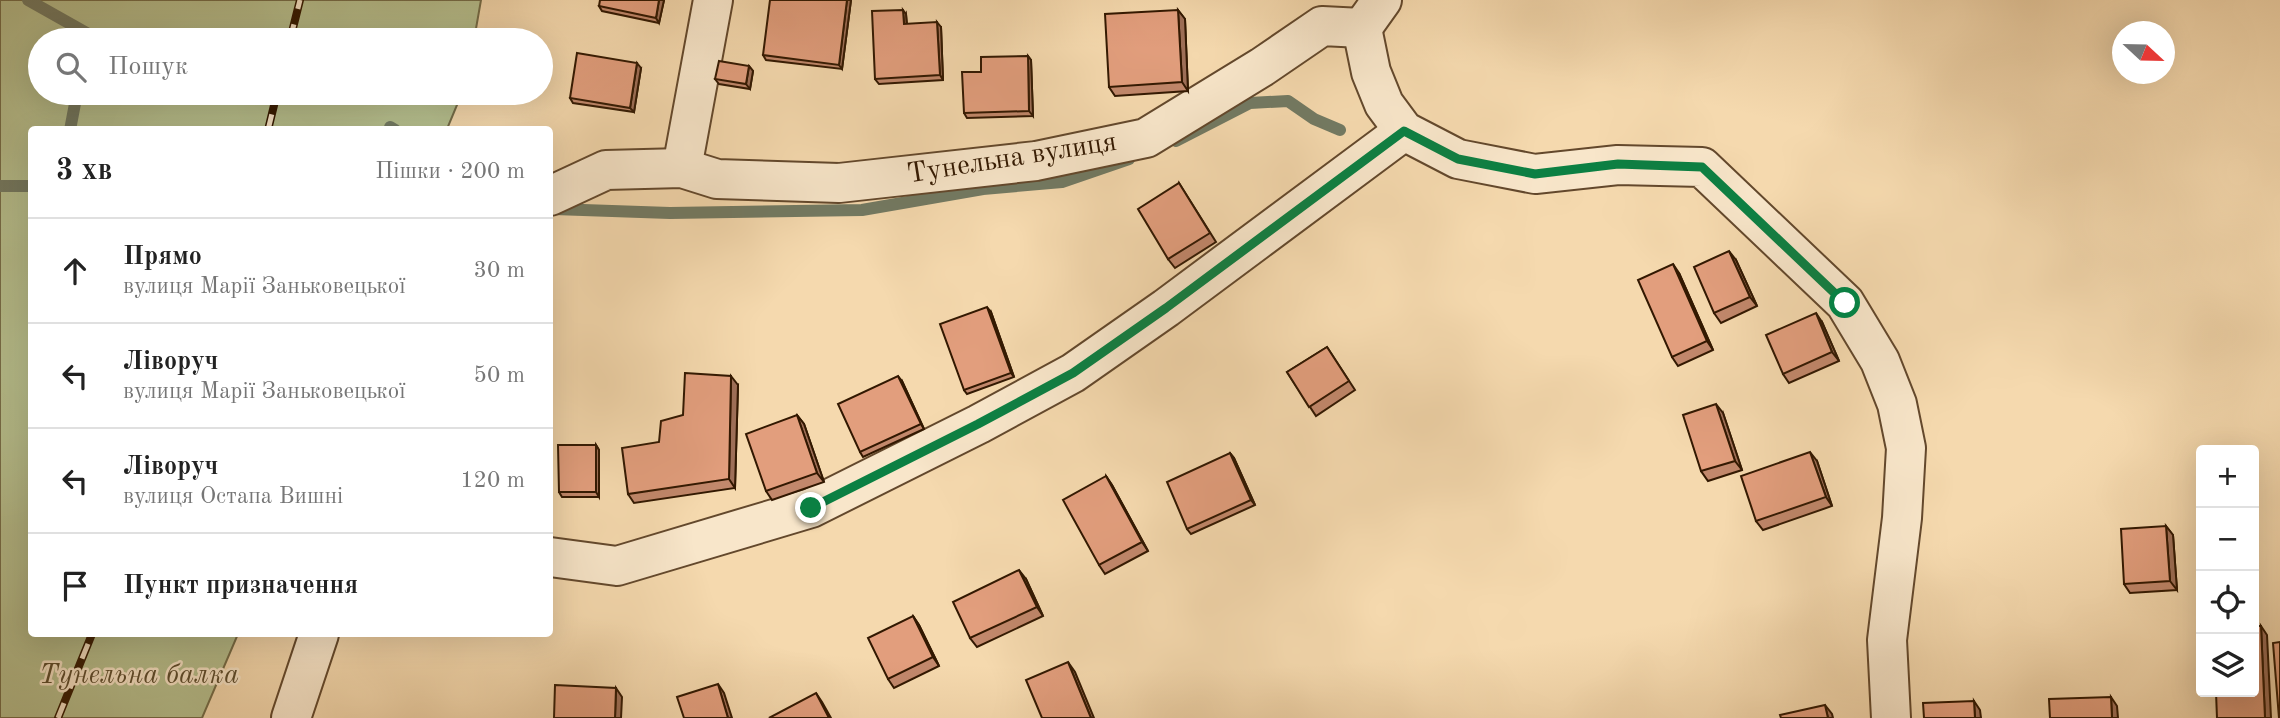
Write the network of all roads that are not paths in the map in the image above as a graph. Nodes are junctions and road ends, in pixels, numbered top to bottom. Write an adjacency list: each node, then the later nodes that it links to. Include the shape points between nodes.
1 (713, 0): 4 (street)
2 (1372, 14): 3 (street, via 1371,72 1384,104); 4 (street, Тунельна вулиця, via 1322,26 1146,138 1036,161 839,183 717,179)
3 (1404, 131): 6 (street, via 1073,373 823,502 617,566); 9 (street, via 1458,159 1535,174 1618,164 1702,167 1845,303 1880,361 1897,404 1906,448 1887,640)
4 (682, 169): 5 (street, Тунельна вулиця, via 606,170)
5 (553, 195)
6 (553, 557)
7 (318, 637): 8 (street)
8 (292, 718)
9 (1891, 718)

